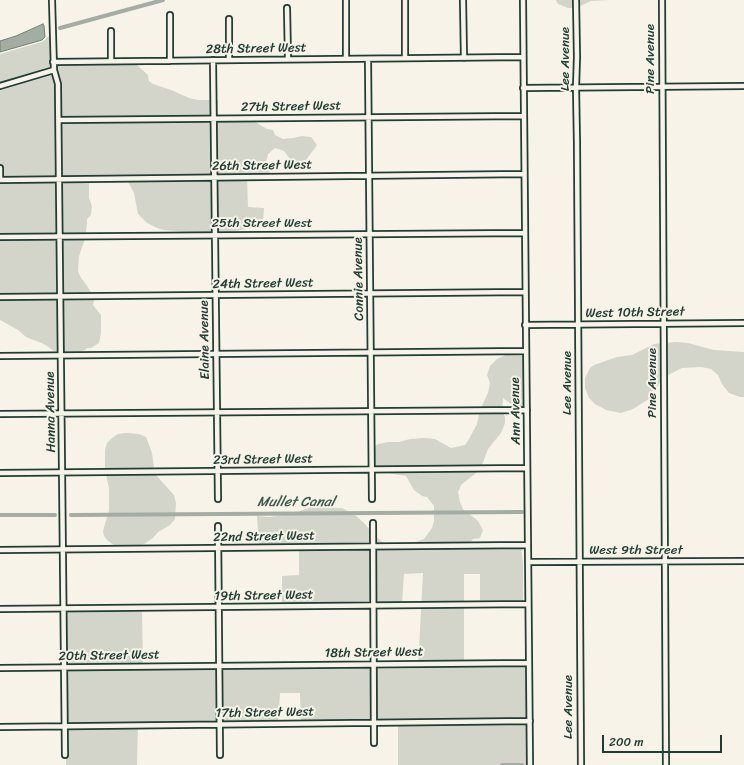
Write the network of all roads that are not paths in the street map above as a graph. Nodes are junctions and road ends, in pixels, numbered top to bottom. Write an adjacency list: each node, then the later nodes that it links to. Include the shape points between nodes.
1 (52, 0): 22 (street)
2 (346, 0): 16 (street)
3 (405, 0): 13 (street)
4 (463, 0): 14 (street)
5 (523, 0): 12 (street, Ann Avenue)
6 (576, 0): 28 (street, Lee Avenue)
7 (662, 0): 26 (street, Pine Avenue)
8 (287, 8): 15 (street)
9 (170, 15): 21 (street)
10 (229, 19): 19 (street)
11 (111, 31): 20 (street)
12 (523, 57): 14 (street, 28th Street West); 27 (street, Ann Avenue)
13 (405, 58): 14 (street, 28th Street West); 17 (street, 28th Street West)
14 (464, 58)
15 (288, 59): 16 (street, 28th Street West); 19 (street, 28th Street West)
16 (346, 59): 17 (street, 28th Street West)
17 (368, 59): 30 (street, Connie Avenue)
18 (213, 60): 19 (street, 28th Street West); 21 (street, 28th Street West); 31 (street, Elaine Avenue)
19 (229, 60)
20 (112, 61): 21 (street, 28th Street West); 22 (street, 28th Street West)
21 (170, 61)
22 (53, 62): 23 (street)
23 (54, 70): 24 (street); 32 (street, Hanna Avenue, via 58,84)
24 (0, 86)
25 (744, 86): 26 (street)
26 (662, 87): 28 (street); 50 (street, Pine Avenue)
27 (524, 88): 28 (street); 29 (street, Ann Avenue)
28 (576, 88): 52 (street, Lee Avenue)
29 (524, 116): 30 (street, 27th Street West); 34 (street, Ann Avenue)
30 (369, 117): 31 (street, 27th Street West); 35 (street, Connie Avenue)
31 (214, 119): 32 (street, 27th Street West); 36 (street, Elaine Avenue)
32 (59, 120): 37 (street, Hanna Avenue)
33 (0, 168): 38 (street)
34 (524, 174): 35 (street, 26th Street West); 39 (street, Ann Avenue)
35 (369, 176): 36 (street, 26th Street West); 40 (street, Connie Avenue)
36 (214, 178): 37 (street, 26th Street West); 41 (street, Elaine Avenue)
37 (59, 179): 38 (street, 26th Street West); 43 (street, Hanna Avenue)
38 (0, 180)
39 (525, 233): 40 (street, 25th Street West); 44 (street, Ann Avenue)
40 (370, 234): 41 (street, 25th Street West); 45 (street, Connie Avenue)
41 (215, 236): 43 (street, 25th Street West); 46 (street, Elaine Avenue)
42 (0, 237): 43 (street, 25th Street West)
43 (60, 237): 47 (street, Hanna Avenue)
44 (525, 292): 45 (street, 24th Street West); 51 (street, Ann Avenue)
45 (370, 294): 46 (street, 24th Street West); 54 (street, Connie Avenue)
46 (216, 295): 47 (street, 24th Street West); 55 (street, Elaine Avenue)
47 (60, 296): 48 (street, 24th Street West); 56 (street, Hanna Avenue)
48 (0, 297)
49 (744, 323): 50 (street, West 10th Street)
50 (664, 324): 52 (street, West 10th Street); 77 (street, Pine Avenue)
51 (526, 325): 52 (street, West 10th Street); 53 (street, Ann Avenue)
52 (578, 325): 80 (street, Lee Avenue)
53 (526, 351): 54 (street); 58 (street, Ann Avenue)
54 (371, 352): 55 (street); 59 (street, Connie Avenue)
55 (216, 354): 56 (street); 60 (street, Elaine Avenue)
56 (61, 355): 57 (street); 62 (street, Hanna Avenue)
57 (0, 356)
58 (527, 410): 59 (street); 63 (street, Ann Avenue)
59 (371, 411): 60 (street); 64 (street, Connie Avenue)
60 (217, 412): 62 (street); 65 (street, Elaine Avenue)
61 (0, 414): 62 (street)
62 (62, 414): 67 (street, Hanna Avenue)
63 (527, 468): 64 (street, 23rd Street West); 72 (street, Ann Avenue)
64 (372, 470): 65 (street, 23rd Street West); 69 (street, Connie Avenue)
65 (217, 471): 67 (street, 23rd Street West); 68 (street, Elaine Avenue)
66 (0, 473): 67 (street, 23rd Street West)
67 (62, 473): 76 (street, Hanna Avenue)
68 (218, 499)
69 (372, 499)
70 (372, 523): 73 (street)
71 (218, 526): 74 (street)
72 (528, 545): 73 (street, 22nd Street West); 79 (street, Ann Avenue)
73 (373, 546): 74 (street, 22nd Street West); 82 (street)
74 (218, 548): 76 (street, 22nd Street West); 83 (street)
75 (0, 550): 76 (street, 22nd Street West)
76 (63, 550): 84 (street, Hanna Avenue)
77 (664, 561): 78 (street, West 9th Street); 80 (street, West 9th Street); 101 (street, Pine Avenue)
78 (744, 561)
79 (528, 562): 80 (street, West 9th Street); 81 (street, Ann Avenue)
80 (580, 562): 100 (street, Lee Avenue)
81 (528, 604): 82 (street, 19th Street West); 86 (street, Ann Avenue)
82 (373, 606): 83 (street, 19th Street West); 87 (street)
83 (218, 607): 84 (street, 19th Street West); 88 (street)
84 (64, 608): 85 (street, 19th Street West); 89 (street, Hanna Avenue)
85 (0, 609)
86 (529, 662): 87 (street, 18th Street West); 91 (street, Ann Avenue)
87 (374, 664): 88 (street, 18th Street West); 92 (street)
88 (219, 666): 89 (street, 20th Street West); 93 (street)
89 (64, 667): 90 (street, 20th Street West); 94 (street, Hanna Avenue)
90 (0, 668)
91 (530, 721): 92 (street, 17th Street West); 99 (street, Ann Avenue)
92 (374, 723): 93 (street, 17th Street West); 96 (street)
93 (220, 724): 94 (street, 17th Street West); 97 (street)
94 (65, 726): 95 (street, 17th Street West); 98 (street, Hanna Avenue)
95 (0, 727)
96 (374, 743)
97 (220, 754)
98 (65, 755)
99 (530, 765)
100 (581, 765)
101 (666, 765)

